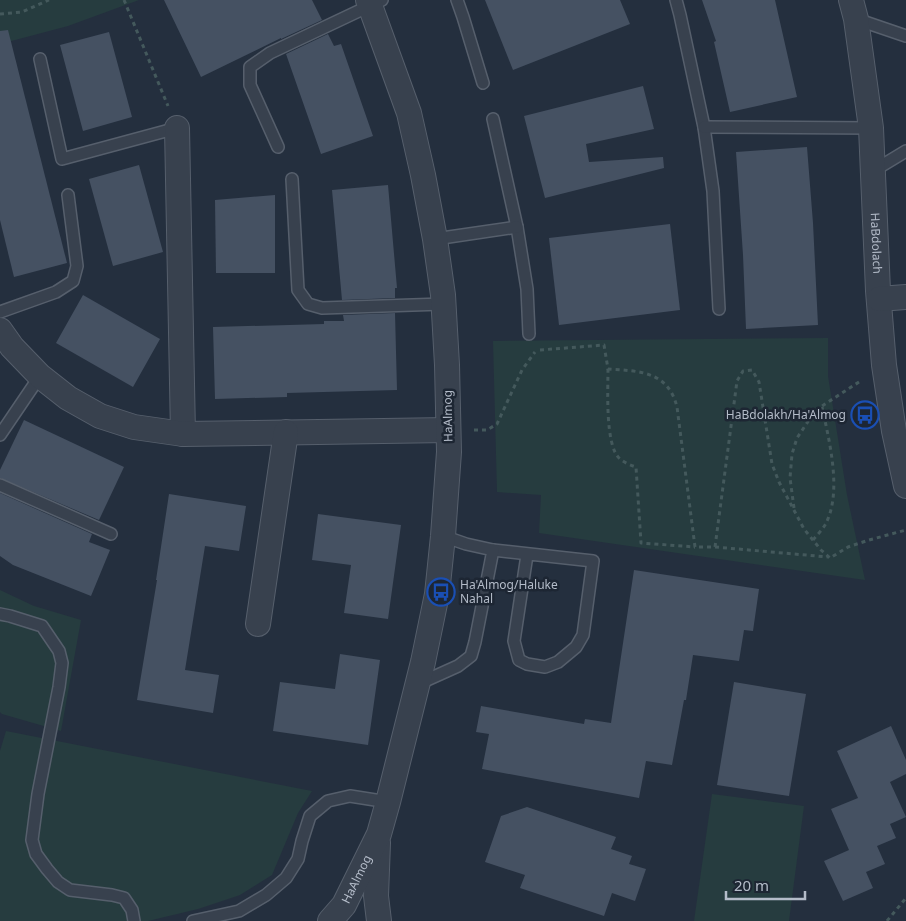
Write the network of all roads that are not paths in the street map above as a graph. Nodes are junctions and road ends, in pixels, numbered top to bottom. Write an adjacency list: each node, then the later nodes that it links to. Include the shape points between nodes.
1 (457, 0): 7 (lane)
2 (676, 0): 9 (lane)
3 (374, 2): 12 (lane, via 270,53 250,67 250,85); 18 (street, HaAlmog, via 409,113)
4 (854, 9): 5 (lane); 11 (street, HaBdolach)
5 (906, 36)
6 (40, 59): 10 (lane, via 62,159)
7 (483, 83)
8 (493, 119): 17 (lane)
9 (704, 127): 11 (lane); 22 (lane, via 713,191)
10 (176, 128): 29 (street)
11 (871, 128): 14 (street, HaBdolach)
12 (278, 147)
13 (906, 151): 14 (lane)
14 (873, 171): 20 (street, HaBdolach)
15 (292, 180): 21 (lane, via 298,290 308,304 322,308)
16 (68, 195): 23 (lane, via 77,266 72,282 56,292)
17 (518, 227): 18 (lane); 25 (lane, via 527,289)
18 (435, 239): 21 (street, HaAlmog)
19 (906, 297): 20 (street)
20 (879, 299): 32 (street, HaBdolach, via 884,365)
21 (443, 304): 27 (street, HaAlmog)
22 (719, 309)
23 (0, 312)
24 (0, 330): 26 (street)
25 (529, 334)
26 (40, 376): 29 (street, via 68,398 100,416 134,427); 30 (lane)
27 (448, 430): 28 (street); 34 (street, HaAlmog)
28 (286, 432): 29 (street); 38 (street)
29 (183, 434)
30 (0, 435)
31 (0, 485): 33 (lane)
32 (906, 486)
33 (111, 534)
34 (443, 536): 35 (lane); 39 (street, HaAlmog, via 437,594)
35 (493, 550): 36 (lane); 39 (lane, via 471,656 458,666)
36 (527, 555): 36 (lane, via 593,562 583,635 576,647 558,662 544,666 519,660 514,642)
37 (0, 614): 42 (lane, via 42,626 59,651 62,663 38,794 32,840 36,854 58,882 70,890 124,898 132,910)
38 (258, 624)
39 (417, 685): 40 (street, HaAlmog)
40 (388, 802): 41 (street, HaAlmog); 43 (lane, via 350,796 328,801 310,816 298,859 286,878 266,895 239,910)
41 (379, 834): 44 (street, HaAlmog, via 344,905); 45 (street, HaAlmog, via 376,896)
42 (134, 921)
43 (193, 921)
44 (330, 921)
45 (380, 921)

